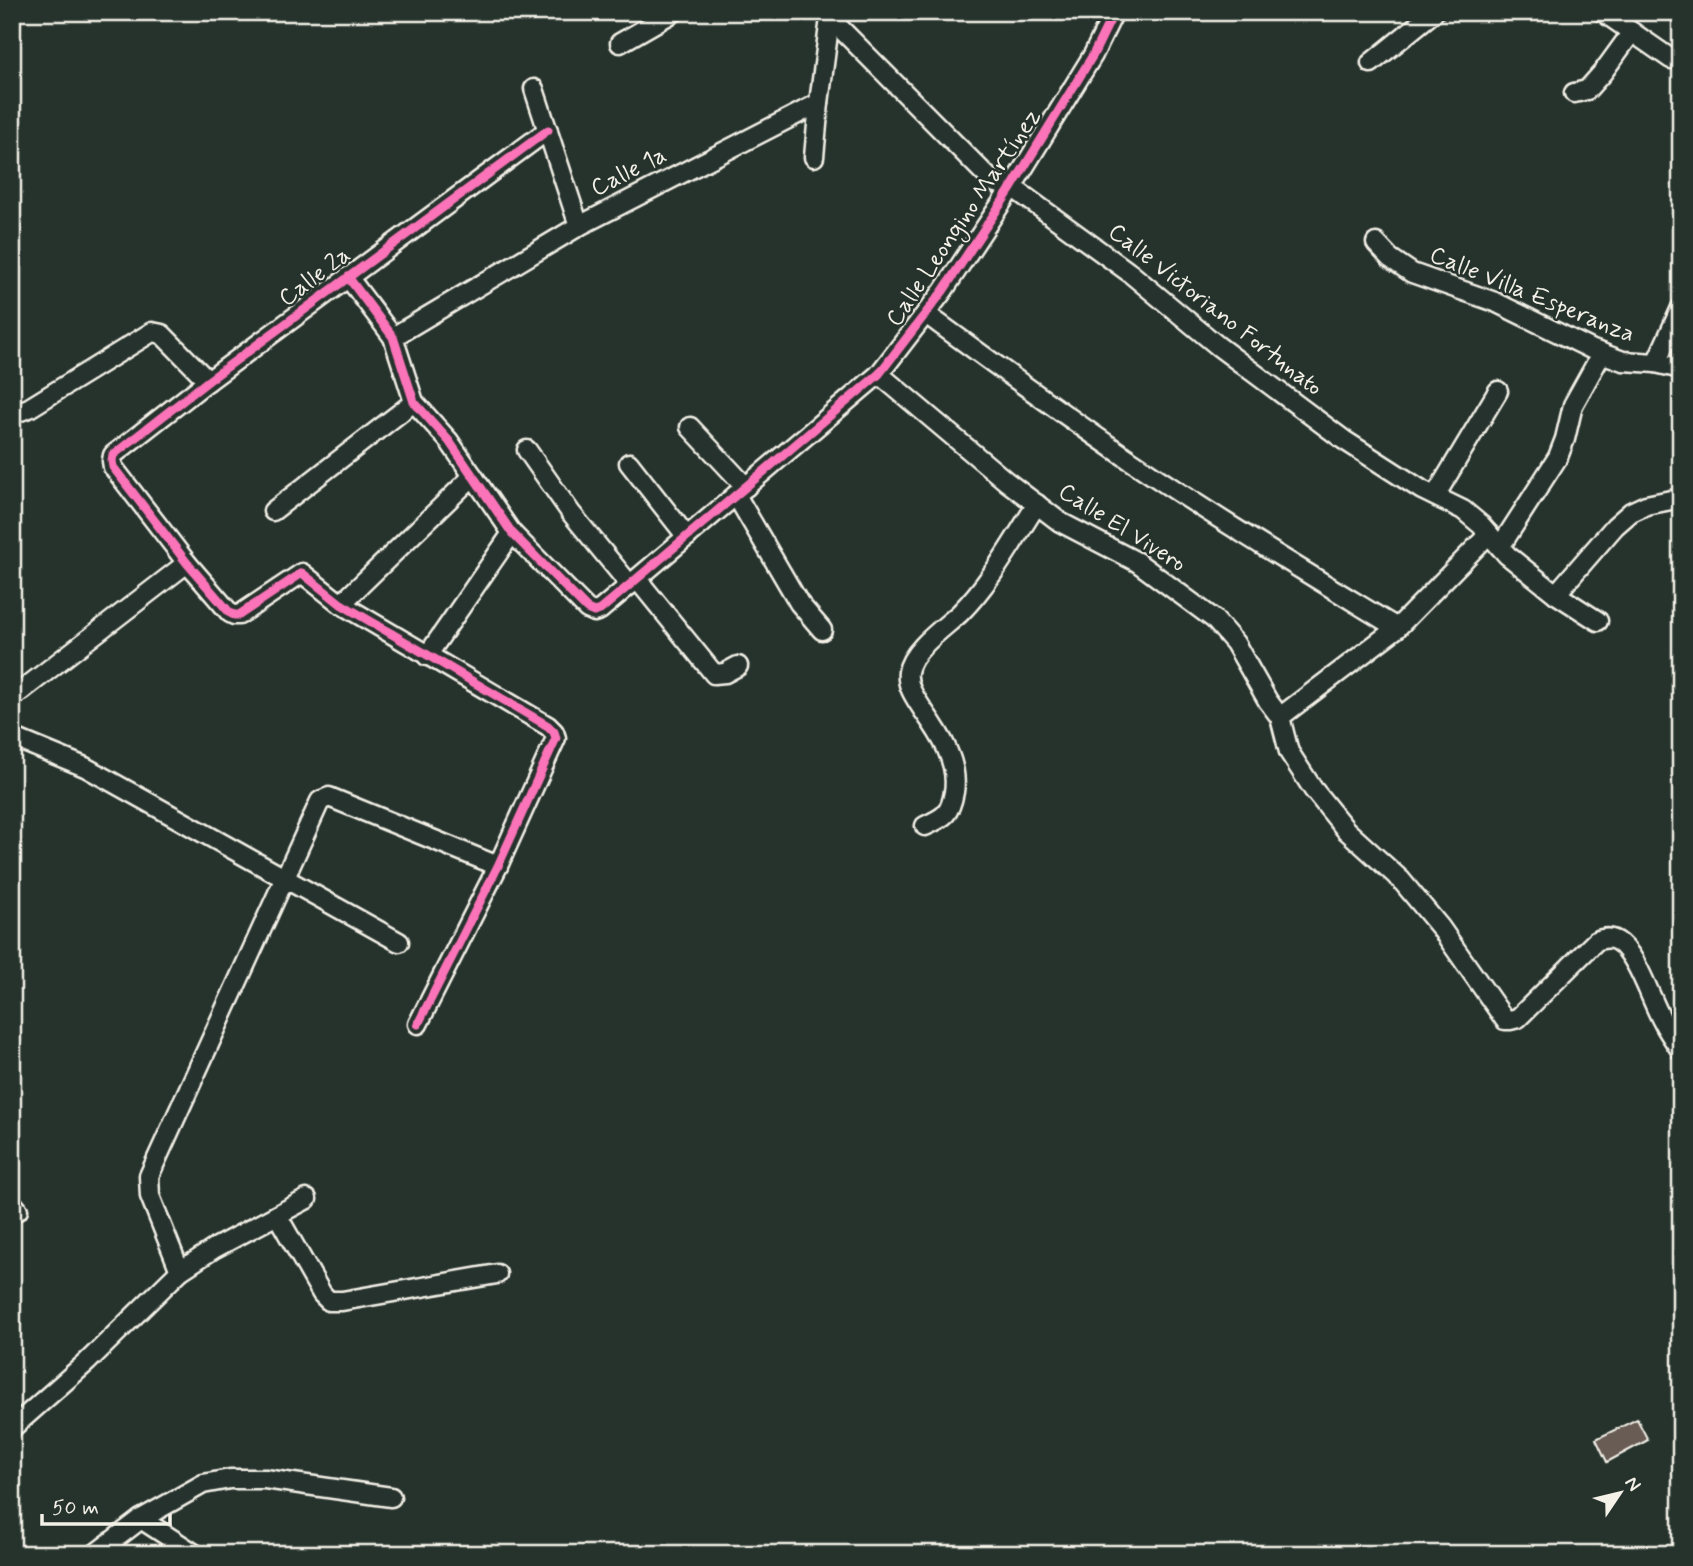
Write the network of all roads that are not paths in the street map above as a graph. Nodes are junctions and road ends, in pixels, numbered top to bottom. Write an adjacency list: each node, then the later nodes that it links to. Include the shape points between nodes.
1 (674, 12): 7 (street)
2 (1114, 12): 15 (street, Calle Leongino Martínez, via 1093,55)
3 (1434, 12): 9 (street)
4 (1603, 12): 6 (street)
5 (827, 15): 12 (street); 15 (street, Calle Victoriano Fortunato, via 993,182)
6 (1632, 32): 8 (street); 11 (street, via 1587,90)
7 (620, 43)
8 (1671, 60)
9 (1371, 63)
10 (534, 89): 13 (street)
11 (1574, 93)
12 (819, 103): 14 (street); 16 (street, Calle 1a)
13 (548, 130): 16 (street); 18 (street, Calle 2a)
14 (814, 157)
15 (1012, 187): 20 (street, Calle Leongino Martínez); 35 (street, Calle Victoriano Fortunato, via 1130,272 1344,440)
16 (579, 226): 21 (street, Calle 1a)
17 (1376, 243): 22 (street, Calle Villa Esperanza, via 1412,273 1495,302)
18 (348, 277): 21 (street); 26 (street, Calle 2a)
19 (1681, 308): 23 (street)
20 (926, 314): 25 (street, Calle Leongino Martínez); 47 (street, via 1131,461)
21 (393, 337): 28 (street)
22 (1602, 354): 23 (street, Calle Villa Esperanza, via 1623,362); 41 (street, via 1573,405 1558,457)
23 (1656, 363): 24 (street, Calle Villa Esperanza)
24 (1681, 369)
25 (879, 374): 34 (street, Calle Leongino Martínez); 37 (street, Calle El Vivero)
26 (208, 381): 29 (street, via 162,334 152,332); 42 (street, Calle 2a, via 113,455 112,461)
27 (1498, 391): 35 (street)
28 (414, 402): 33 (street); 38 (street)
29 (12, 414)
30 (690, 427): 34 (street)
31 (527, 450): 43 (street, via 572,513)
32 (629, 463): 40 (street)
33 (473, 477): 39 (street); 45 (street)
34 (741, 491): 40 (street, Calle Leongino Martínez); 48 (street, via 799,603)
35 (1435, 496): 41 (street, Calle Victoriano Fortunato, via 1463,510)
36 (1676, 499): 44 (street, via 1631,512)
37 (1037, 504): 52 (street, Calle El Vivero, via 1060,522 1137,562 1214,619 1235,643); 54 (street, via 995,569 962,611 915,654 908,672 911,692 952,758 955,782 951,808)
38 (273, 511)
39 (512, 533): 43 (street, Calle Leongino Martínez, via 594,612); 49 (street)
40 (687, 537): 43 (street, Calle Leongino Martínez)
41 (1495, 540): 44 (street, Calle Victoriano Fortunato); 47 (street)
42 (187, 564): 45 (street, via 234,615 302,573); 51 (street)
43 (633, 582): 50 (street, via 714,674)
44 (1556, 594): 46 (street, Calle Victoriano Fortunato)
45 (341, 604): 49 (street)
46 (1598, 621)
47 (1397, 628): 52 (street)
48 (822, 630)
49 (427, 656): 55 (street, via 554,732 556,738)
50 (738, 666)
51 (12, 698)
52 (1280, 717): 59 (street, Calle El Vivero, via 1289,752 1313,789 1346,830 1401,880 1505,1020 1518,1018 1596,941 1615,940 1635,962)
53 (12, 737): 56 (street, via 85,767)
54 (925, 826)
55 (498, 866): 56 (street, via 329,797 320,801); 58 (street)
56 (286, 879): 57 (street); 62 (street, via 149,1176 150,1196)
57 (399, 942)
58 (418, 1024)
59 (1681, 1051)
60 (307, 1199): 61 (street)
61 (277, 1215): 62 (street); 63 (street, via 330,1301)
62 (180, 1270): 64 (street)
63 (497, 1274)
64 (12, 1429)
65 (391, 1497): 66 (street, via 265,1479 230,1479 203,1484)
66 (141, 1519): 67 (street); 68 (street)
67 (95, 1554)
68 (195, 1554)

